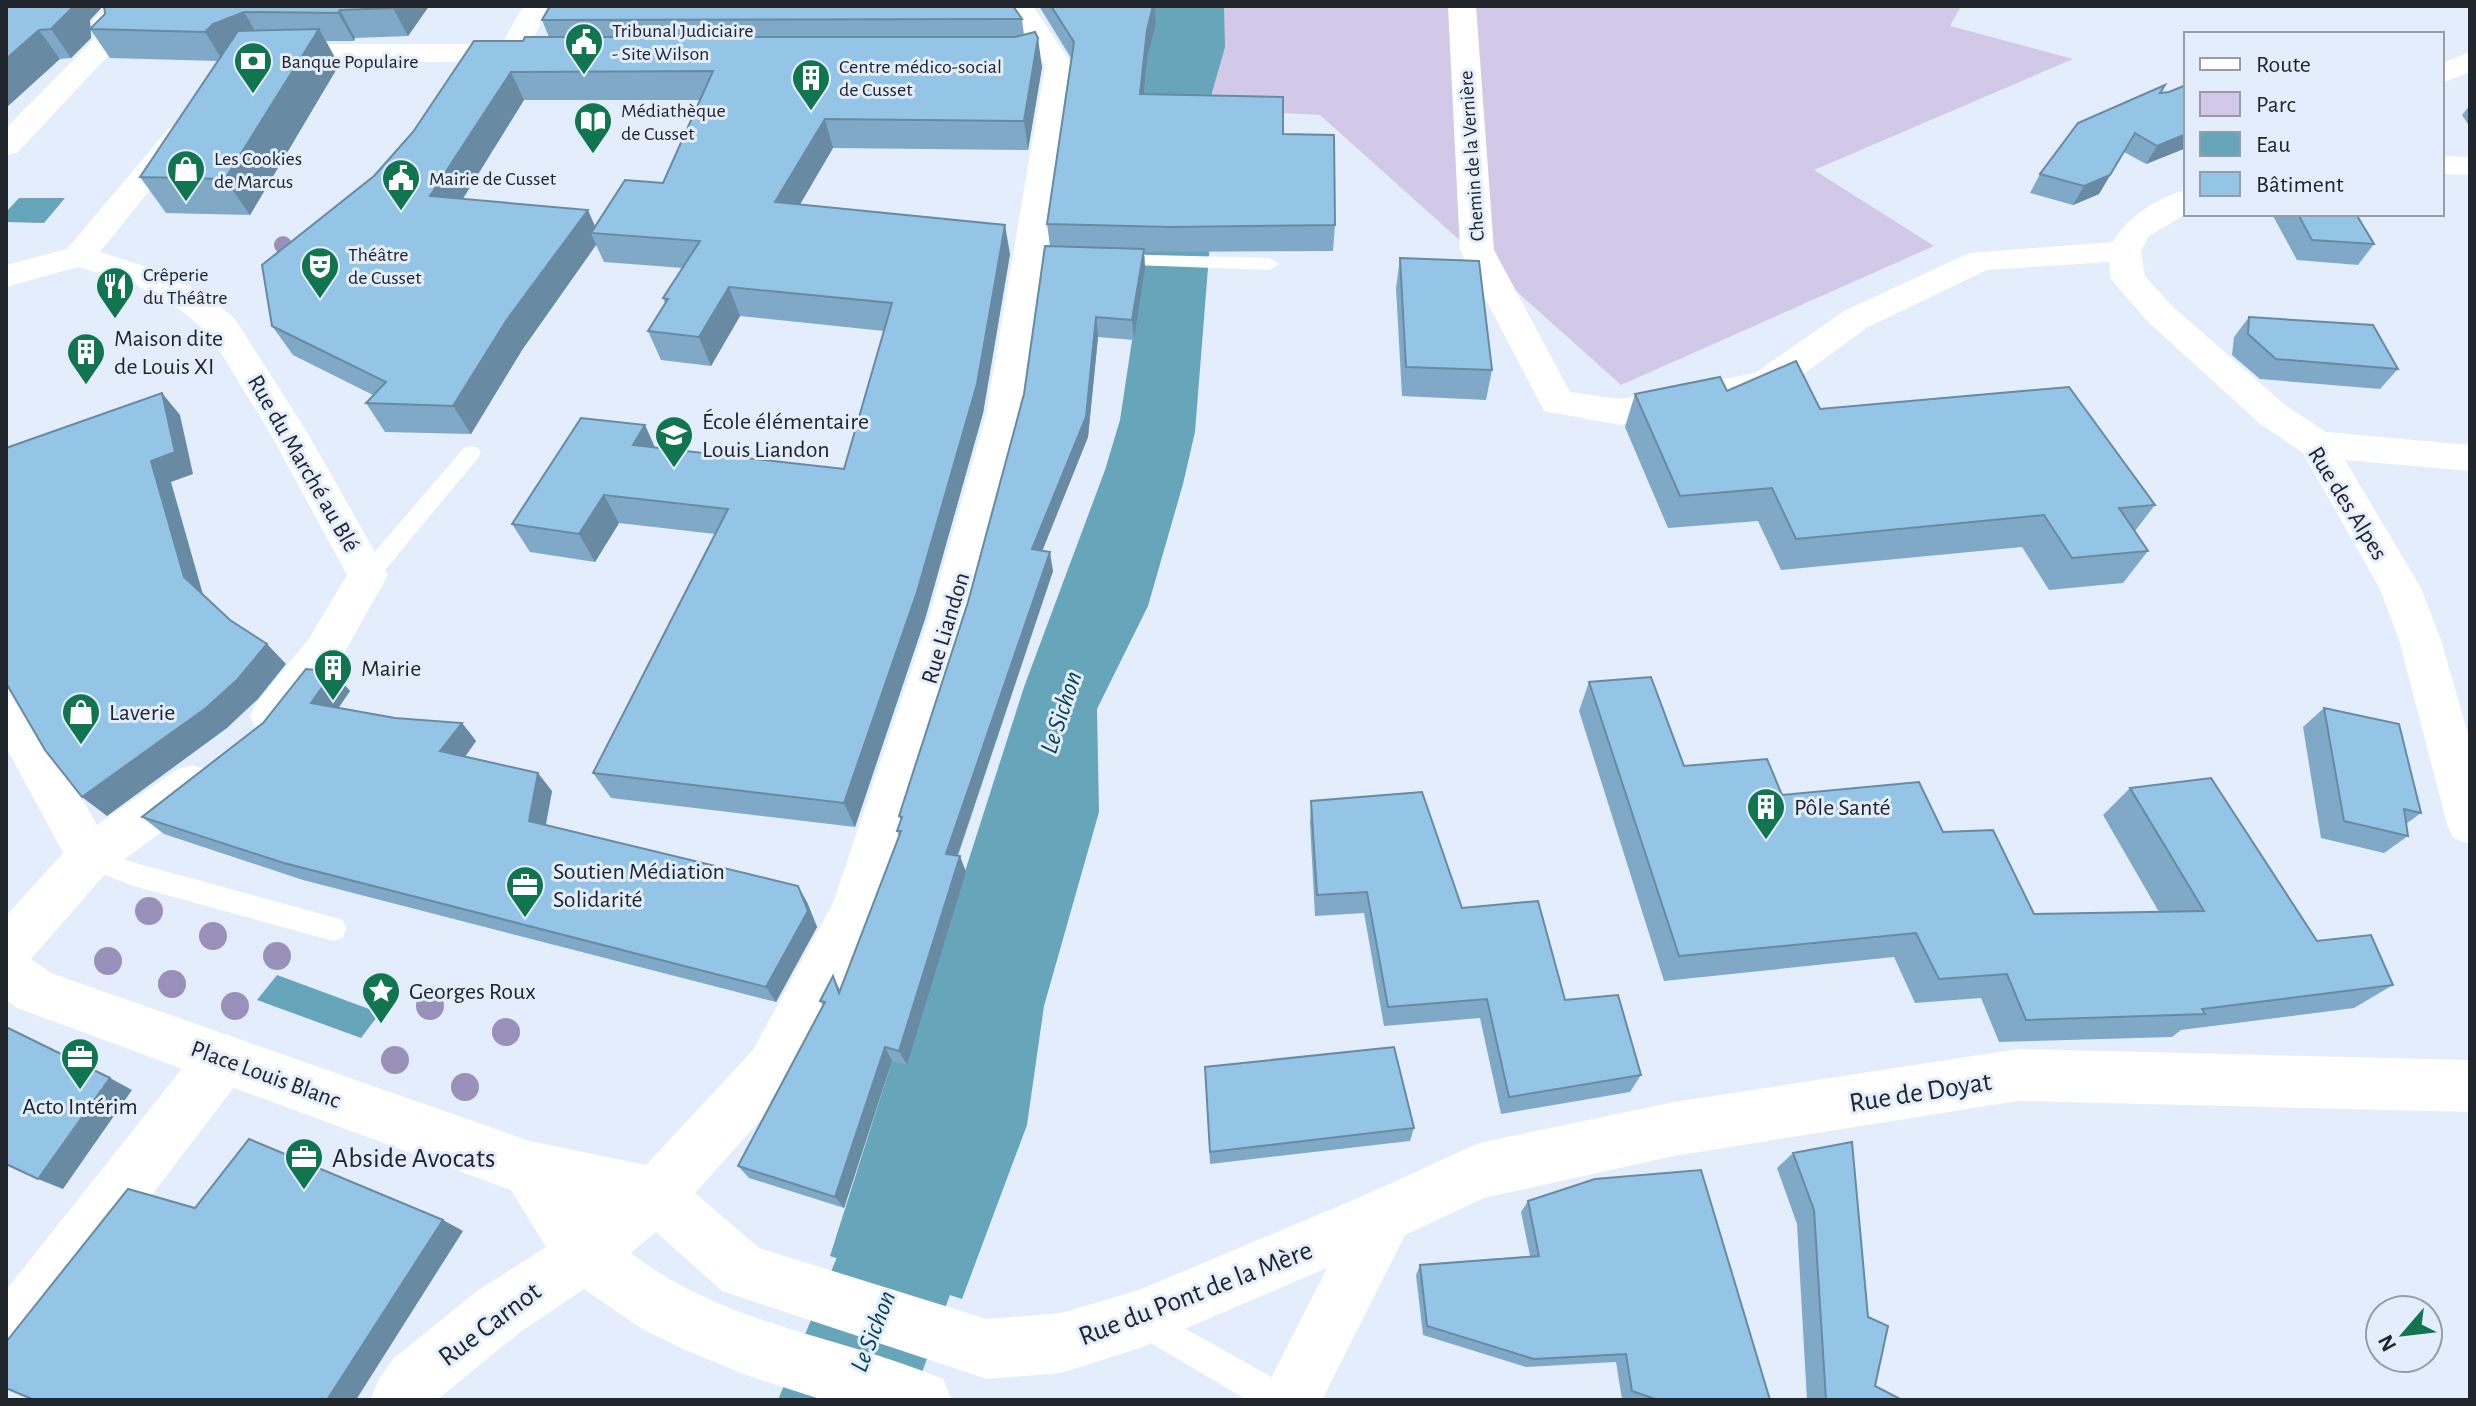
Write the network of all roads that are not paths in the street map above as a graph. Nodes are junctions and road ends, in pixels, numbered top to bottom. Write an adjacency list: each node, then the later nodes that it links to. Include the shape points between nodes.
1 (122, 6): 11 (street, via 106,22 108,41)
2 (537, 6): 5 (street)
3 (1019, 6): 33 (street, Rue Liandon, via 1032,50 1059,66 1038,258 1005,414 949,620 855,909 772,1068)
4 (1462, 6): 15 (street, Chemin de la Vernière, via 1477,250 1557,402 1620,412 1766,383 1856,319 1981,260)
5 (511, 53): 6 (street); 7 (street)
6 (546, 53)
7 (252, 57)
8 (2470, 61): 9 (street)
9 (2444, 73)
10 (200, 110): 16 (street)
11 (6, 146)
12 (2444, 165): 13 (street)
13 (2470, 166)
14 (2184, 201): 15 (street, via 2136,230)
15 (2124, 251): 20 (street, Rue des Alpes, via 2128,279 2159,313 2272,414)
16 (79, 256): 19 (street); 23 (street, Rue du Marché au Blé, via 148,278 194,303 223,327)
17 (1090, 259): 18 (lane)
18 (1270, 264)
19 (6, 276)
20 (2317, 444): 22 (street); 25 (street, Rue des Alpes, via 2400,588 2420,640)
21 (471, 453): 23 (lane)
22 (2470, 458)
23 (368, 575): 26 (street, Rue du Marché au Blé, via 323,652 264,726)
24 (6, 705): 26 (street)
25 (2470, 824)
26 (90, 857): 27 (lane); 28 (street, Rue du Marché au Blé)
27 (333, 929)
28 (6, 951)
29 (6, 970): 30 (street, Place Louis Blanc, via 35,991)
30 (223, 1059): 32 (street, Place Louis Blanc); 37 (street)
31 (2470, 1086): 34 (street, Rue de Doyat, via 2018,1075 1674,1129 1479,1171)
32 (530, 1169): 33 (street, Place Louis Blanc); 35 (street)
33 (656, 1195): 35 (street, Rue Liandon); 36 (street, Rue du Pont de la Mère, via 742,1271 987,1349 1061,1343)
34 (1385, 1215): 36 (street, Rue du Pont de la Mère); 41 (street)
35 (586, 1254): 38 (street, Rue Carnot, via 498,1312 414,1380); 39 (street, via 672,1315 713,1334)
36 (1140, 1319): 40 (lane)
37 (6, 1337)
38 (400, 1400)
39 (922, 1400)
40 (1279, 1400)
41 (1290, 1400)

